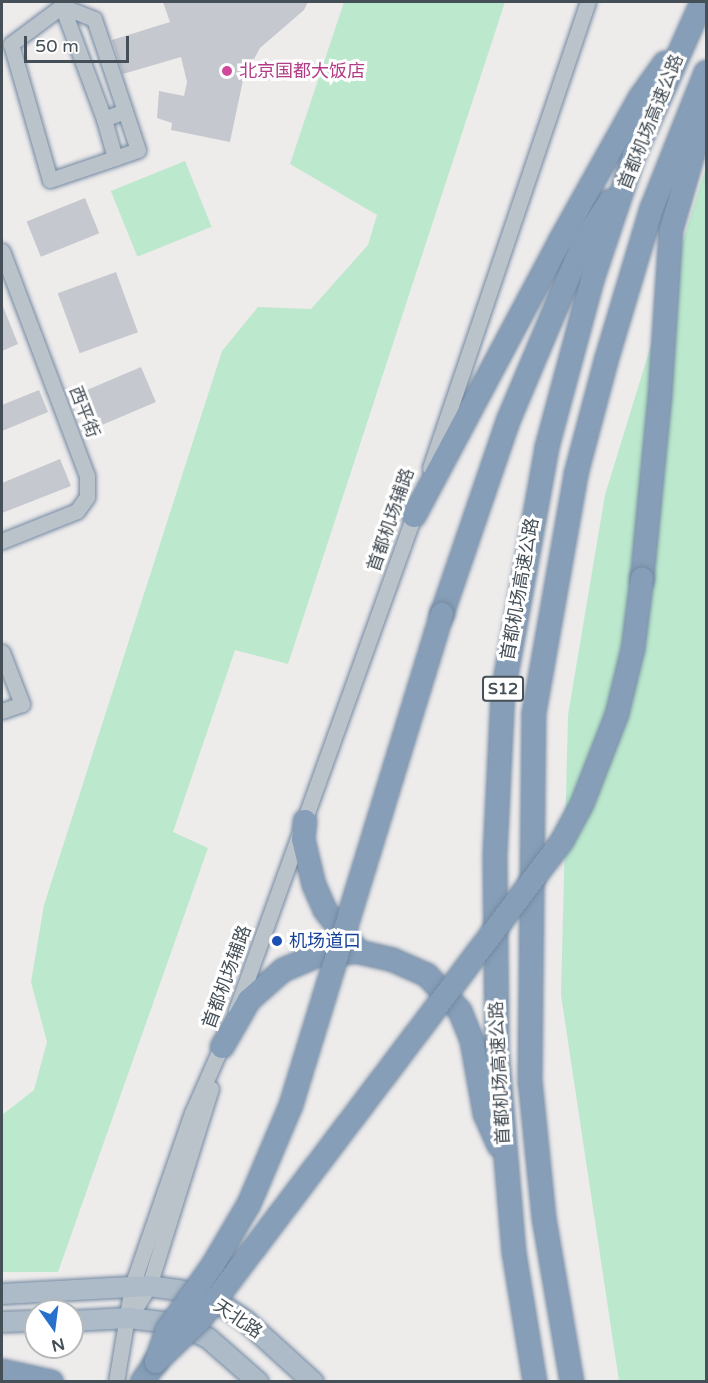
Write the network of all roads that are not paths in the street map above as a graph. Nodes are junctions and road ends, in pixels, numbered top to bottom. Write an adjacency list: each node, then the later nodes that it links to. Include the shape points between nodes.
1 (588, 2): 11 (street, 首都机场辅路)
2 (61, 4): 6 (street, via 94,20); 7 (street); 9 (street, via 11,44 50,180)
3 (697, 12): 8 (highway, 首都机场高速公路 / S12); 11 (highway, via 634,108)
4 (706, 72): 33 (highway, 首都机场高速公路 / S12, via 652,208 606,361 576,474 534,713 529,1071 544,1218)
5 (706, 109): 25 (highway, bridge, via 675,209 668,248 660,396 633,649 617,714 585,796 562,841 200,1320)
6 (125, 111): 7 (street); 9 (street, via 138,150)
7 (104, 119): 9 (street)
8 (634, 155): 18 (highway, 首都机场高速公路 / S12, via 592,280 547,447 503,692 496,792 496,1003); 25 (highway, bridge, via 584,241 508,421 442,614 291,1105 249,1204 213,1265 167,1330)
9 (115, 158)
10 (2, 251): 12 (street, 西平街, via 87,476 87,497 77,511)
11 (414, 516): 15 (street, 首都机场辅路)
12 (2, 541)
13 (2, 652): 14 (street, via 22,704)
14 (2, 711)
15 (305, 820): 16 (highway, via 305,852 317,892 325,910); 17 (street, 首都机场辅路)
16 (359, 952): 17 (highway, via 319,955 283,970 249,1000); 18 (highway, via 393,960 427,975 455,1004 472,1041 485,1114)
17 (222, 1047): 19 (street, 首都机场辅路, via 204,1116)
18 (506, 1167): 32 (highway, 首都机场高速公路 / S12, via 520,1303)
19 (140, 1286): 20 (main road, 天北路); 21 (street, 首都机场辅路); 31 (main road, 天北路, via 183,1291 227,1308)
20 (2, 1293)
21 (129, 1318): 22 (main road, 天北路); 28 (street, 首都机场辅路); 30 (main road, 天北路, via 162,1320 194,1331)
22 (84, 1320)
23 (24, 1321): 24 (main road)
24 (2, 1322)
25 (156, 1362): 29 (highway)
26 (2, 1371): 27 (highway)
27 (52, 1382)
28 (116, 1382)
29 (142, 1382)
30 (258, 1382)
31 (313, 1382)
32 (535, 1382)
33 (572, 1382)

